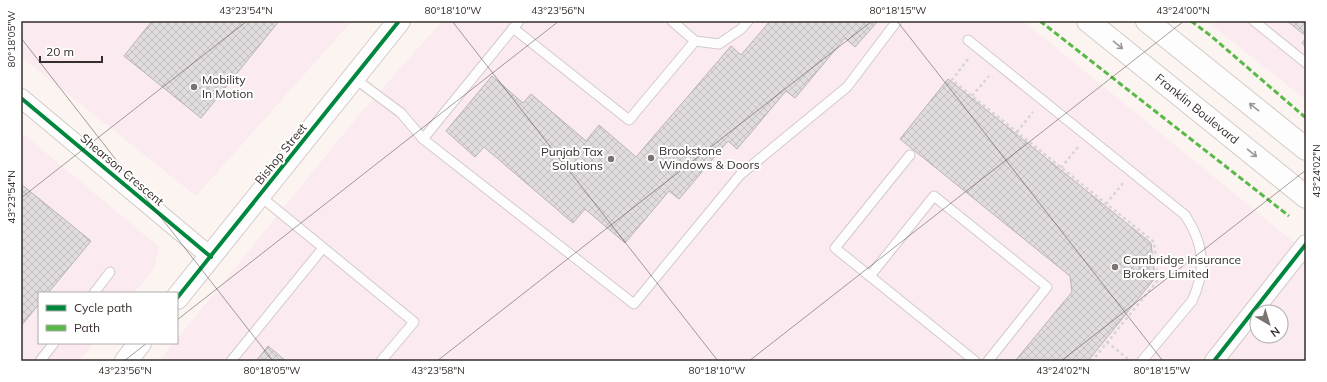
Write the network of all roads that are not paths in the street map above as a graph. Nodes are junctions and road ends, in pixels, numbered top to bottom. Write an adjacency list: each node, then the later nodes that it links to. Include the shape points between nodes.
1 (399, 21): 12 (main road, Bishop Street)
2 (673, 21): 10 (lane)
3 (748, 21): 10 (lane, via 719,44)
4 (897, 21): 14 (lane, via 847,87 740,175 634,304)
5 (1088, 21): 18 (main road, Franklin Boulevard, one-way to 18)
6 (1147, 21): 15 (main road, one-way to 6)
7 (1254, 21): 11 (lane)
8 (516, 24): 10 (lane, via 630,120); 14 (lane)
9 (968, 40): 34 (lane, via 1185,215 1193,227 1202,255 1197,290 1192,301)
10 (695, 41)
11 (1306, 63)
12 (354, 78): 14 (lane, via 401,113); 17 (main road, Bishop Street)
13 (21, 98): 21 (street, Shearson Crescent)
14 (423, 139)
15 (1306, 149)
16 (910, 155): 23 (lane, via 835,248)
17 (260, 196): 20 (lane); 21 (main road, Bishop Street)
18 (1306, 197)
19 (1306, 244): 35 (street)
20 (323, 248): 30 (lane); 31 (lane, via 414,322)
21 (211, 257): 25 (main road, Bishop Street)
22 (110, 272): 24 (lane)
23 (870, 276): 32 (lane); 33 (lane, via 934,196 1047,287)
24 (95, 292)
25 (178, 297)
26 (53, 344): 28 (lane)
27 (139, 344): 29 (main road)
28 (40, 361)
29 (126, 361)
30 (231, 361)
31 (381, 361)
32 (975, 361)
33 (988, 361)
34 (1142, 361)
35 (1214, 361)

